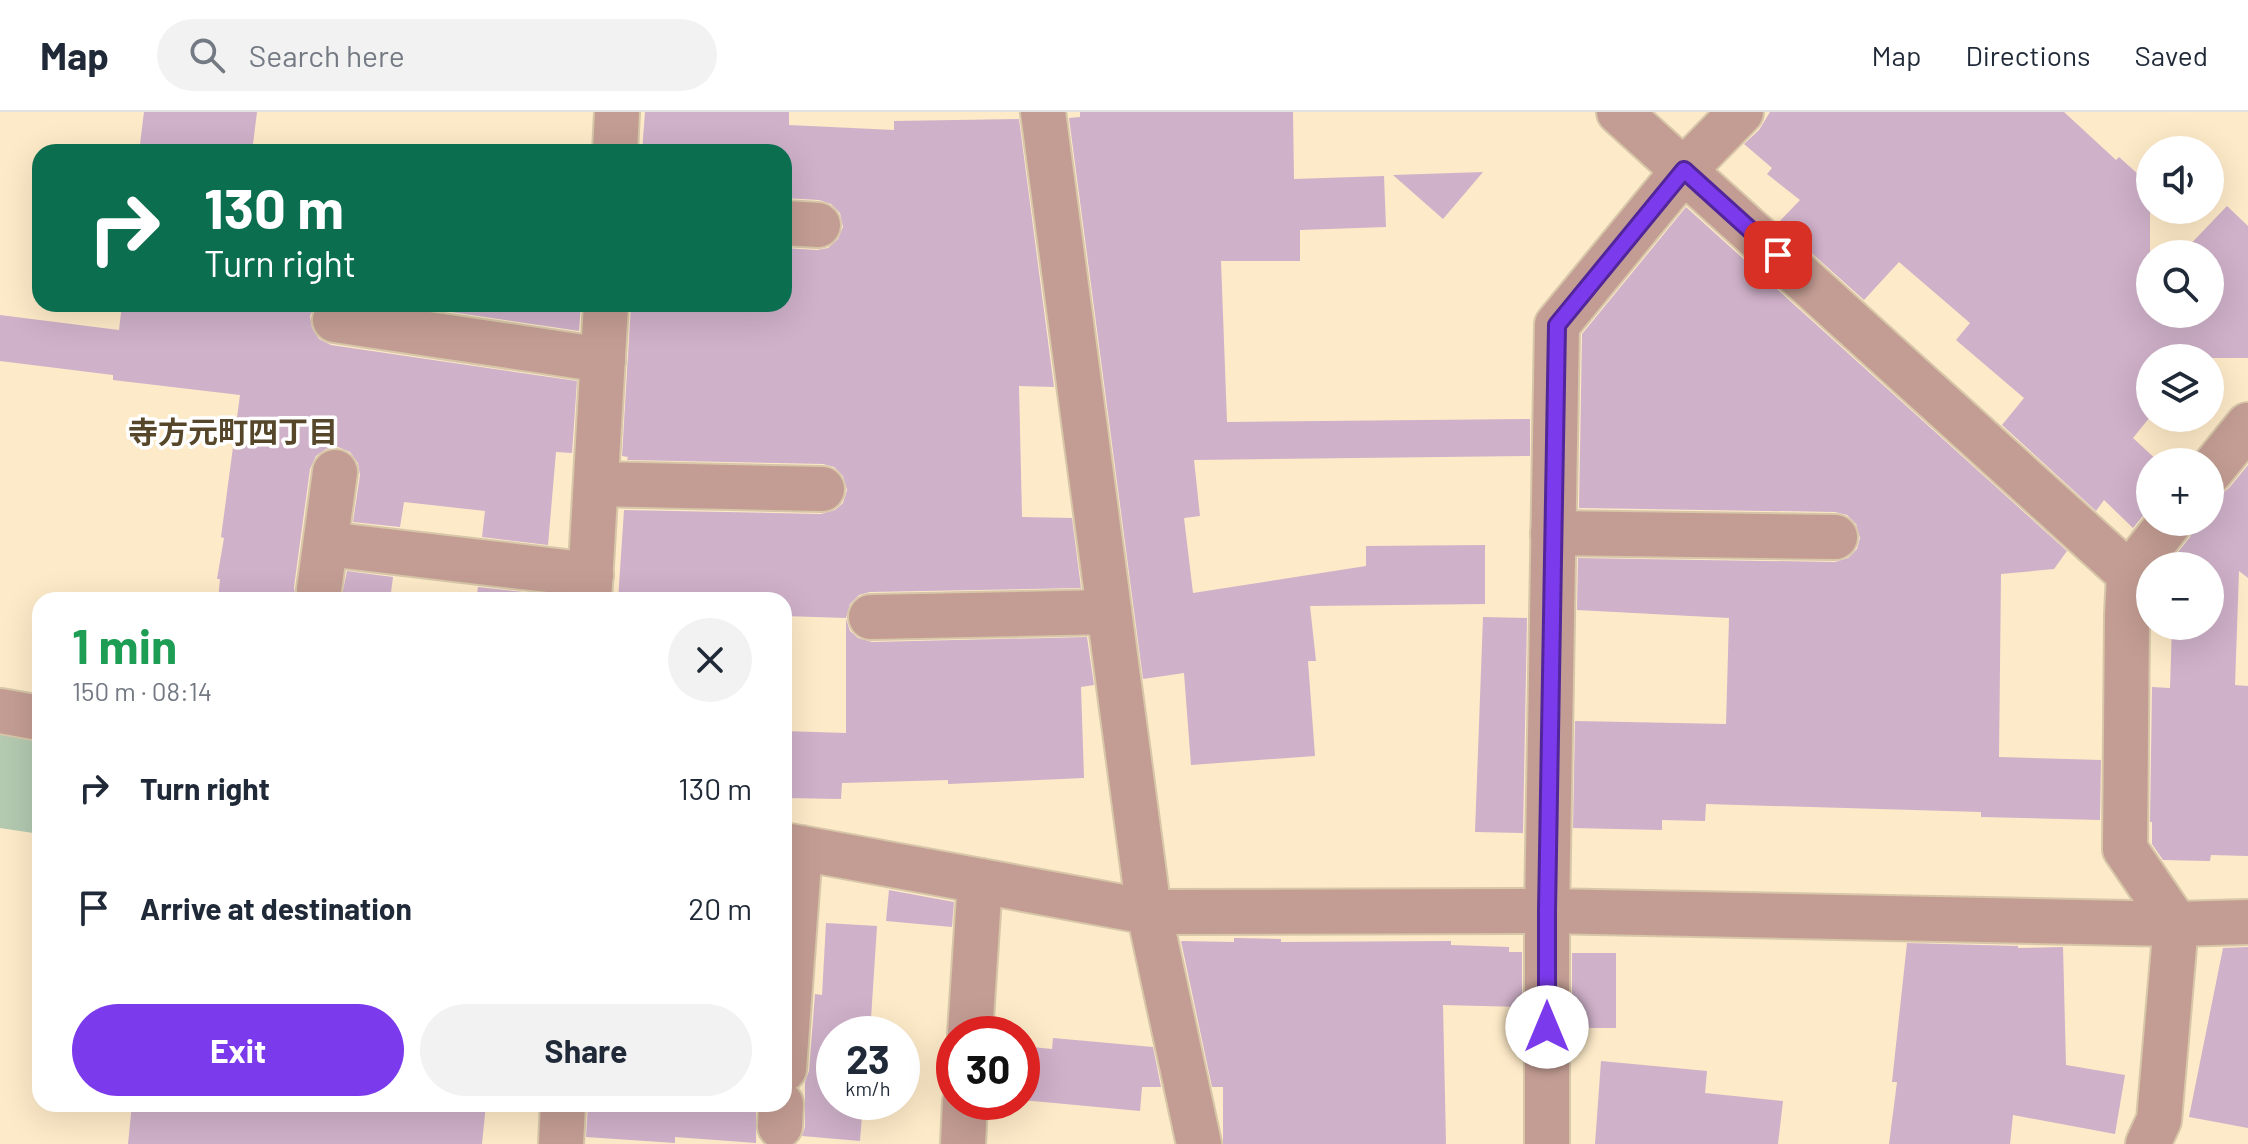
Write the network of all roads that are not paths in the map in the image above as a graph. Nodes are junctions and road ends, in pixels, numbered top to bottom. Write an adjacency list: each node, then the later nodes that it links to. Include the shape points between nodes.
1 (617, 112): 5 (street)
2 (1043, 112): 22 (street)
3 (1619, 112): 6 (street)
4 (1741, 112): 6 (street)
5 (615, 144)
6 (1684, 170): 15 (street, via 1557,325); 19 (street)
7 (606, 312): 9 (street)
8 (335, 320): 9 (street)
9 (603, 360): 13 (street)
10 (2248, 425): 11 (street)
11 (2224, 455)
12 (335, 472): 18 (street)
13 (596, 484): 14 (street); 20 (street)
14 (822, 489)
15 (1553, 533): 17 (street); 28 (street)
16 (2159, 536): 19 (street)
17 (1835, 537)
18 (327, 544): 20 (street); 21 (street)
19 (2129, 574): 31 (street, via 2125,849)
20 (590, 587)
21 (319, 590)
22 (1109, 612): 23 (street); 29 (street)
23 (871, 617)
24 (0, 711): 25 (street)
25 (32, 717)
26 (792, 846): 27 (street)
27 (980, 881): 29 (street); 32 (street)
28 (1547, 911): 29 (street); 31 (street); 38 (street)
29 (1149, 912): 37 (street)
30 (2248, 922): 31 (street)
31 (2176, 924): 39 (street, via 2159,1120)
32 (971, 1016)
33 (563, 1112): 35 (street)
34 (964, 1120): 36 (street)
35 (561, 1144)
36 (963, 1144)
37 (1199, 1144)
38 (1547, 1144)
39 (2148, 1144)

